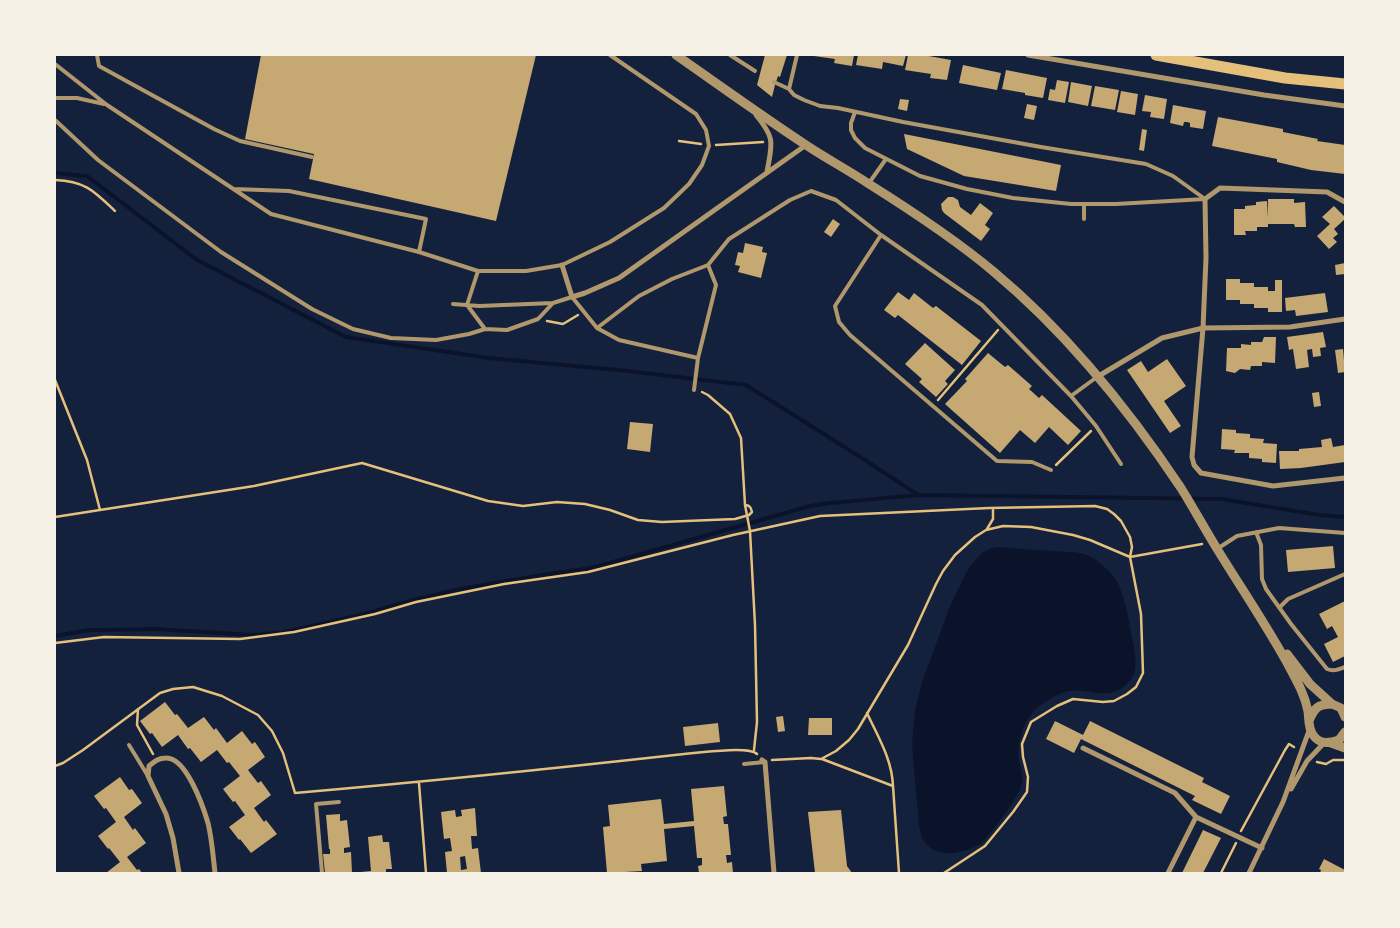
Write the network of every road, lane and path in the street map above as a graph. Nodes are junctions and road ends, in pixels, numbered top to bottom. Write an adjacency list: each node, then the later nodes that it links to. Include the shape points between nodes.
1 (97, 55): 23 (lane, via 99,66 214,129 240,141)
2 (610, 55): 22 (lane, via 696,114 706,130)
3 (676, 55): 16 (street)
4 (730, 55): 9 (lane)
5 (797, 55): 12 (lane)
6 (1028, 55): 15 (street)
7 (1156, 55): 11 (main road, via 1285,78)
8 (55, 64): 14 (lane)
9 (755, 72)
10 (774, 82): 12 (lane)
11 (1345, 84)
12 (788, 89): 17 (lane, via 799,98 820,106)
13 (55, 98): 14 (lane, via 77,98)
14 (107, 105): 28 (lane)
15 (1345, 106)
16 (750, 107): 21 (street); 25 (street, via 772,142)
17 (855, 112): 24 (lane, via 851,123 855,138 865,148); 29 (lane, via 1146,164 1173,176)
18 (55, 120): 49 (lane, via 98,160 221,252 320,313 353,329 391,338 436,340)
19 (680, 141): 22 (path)
20 (767, 142): 22 (path)
21 (806, 145): 25 (street); 27 (street)
22 (708, 146): 36 (lane, via 702,165 689,184 664,208 610,242)
23 (312, 157)
24 (886, 159): 27 (lane); 31 (lane, via 920,176 967,190)
25 (767, 172): 39 (street, via 619,278)
26 (55, 180): 32 (path, via 84,185)
27 (869, 183): 51 (street, via 938,229 994,272 1036,310)
28 (233, 189): 35 (lane, via 271,214); 35 (lane, via 289,190 426,219)
29 (1205, 200): 30 (street, via 1220,188 1327,192); 31 (lane); 48 (street)
30 (1345, 202)
31 (1084, 204): 33 (lane)
32 (115, 211)
33 (1084, 219)
34 (881, 235): 37 (lane, via 836,200 811,191 790,200 729,239); 46 (lane, via 982,305); 55 (lane, via 835,306 839,322)
35 (419, 252): 38 (lane)
36 (562, 264): 38 (lane, via 526,271); 39 (street)
37 (708, 265): 47 (lane, via 639,296); 50 (lane, via 716,285)
38 (478, 271): 42 (lane)
39 (572, 297): 40 (lane); 43 (lane)
40 (553, 302): 42 (lane); 45 (lane)
41 (453, 304): 42 (lane)
42 (467, 306): 49 (lane)
43 (584, 312): 45 (path, via 563,324); 47 (lane)
44 (1345, 319): 48 (street, via 1290,327)
45 (538, 320): 49 (lane, via 507,330)
46 (1002, 325): 54 (lane); 55 (path)
47 (597, 328): 50 (lane, via 619,340)
48 (1203, 328): 51 (street, via 1162,338); 59 (street, via 1192,461 1197,470 1206,475 1273,486)
49 (485, 329)
50 (698, 358): 53 (lane)
51 (1097, 377): 54 (lane); 70 (street, via 1156,451)
52 (55, 380): 62 (path, via 88,460)
53 (694, 388): 60 (path, via 708,395 730,414 741,438)
54 (1071, 396): 56 (lane)
55 (933, 406): 58 (lane, via 997,462 1032,462)
56 (1096, 426): 57 (lane); 58 (path)
57 (1121, 464)
58 (1051, 470)
59 (1345, 478)
60 (745, 505): 62 (path, via 752,512 735,519 638,520 586,504 557,502 523,506 488,501 362,463 254,486); 64 (path)
61 (994, 508): 64 (path, via 820,516); 65 (path, via 991,525); 71 (path, via 1101,506 1114,514 1126,528 1132,547)
62 (100, 510): 63 (path)
63 (55, 517)
64 (749, 530): 75 (path, via 588,572 504,584 294,632 240,639 104,637); 88 (path, via 756,675)
65 (986, 530): 71 (path, via 1003,526 1032,527 1090,540); 79 (path, via 955,555 943,571 908,644)
66 (1256, 532): 67 (lane, via 1279,528); 70 (lane); 73 (lane, via 1261,545 1262,579)
67 (1336, 532): 68 (lane); 69 (lane)
68 (1345, 532)
69 (1345, 538)
70 (1215, 545): 71 (path); 74 (street)
71 (1130, 557): 111 (path, via 1141,614 1143,673 1136,687 1114,700 1073,699 1031,722 1022,744 1028,777 1027,792 985,846)
72 (1345, 574): 73 (lane, via 1288,599)
73 (1280, 607): 76 (lane, via 1327,669)
74 (1262, 620): 77 (street, via 1310,684); 81 (street, via 1302,691)
75 (55, 643)
76 (1345, 668)
77 (1332, 704): 80 (street, via 1341,708); 81 (street, via 1316,708)
78 (138, 709): 90 (path, via 138,725); 95 (path, via 83,750); 97 (path, via 172,689 193,687 222,696 258,715 272,731 283,752 295,793)
79 (867, 712): 89 (path, via 849,740); 98 (path, via 888,757)
80 (1345, 716)
81 (1310, 725): 83 (street, via 1312,734); 100 (street)
82 (1345, 732): 83 (street, via 1339,740)
83 (1328, 743): 87 (street); 100 (street, via 1307,761)
84 (1289, 744): 102 (path)
85 (129, 745): 96 (lane)
86 (1083, 748): 101 (street, via 1175,793)
87 (1345, 748)
88 (754, 750): 92 (path); 97 (path)
89 (821, 759): 92 (path); 98 (path)
90 (156, 760): 96 (street, via 149,766); 106 (street, via 166,757 176,760 188,775 208,823)
91 (1345, 760): 93 (path, via 1332,760 1326,764)
92 (764, 761): 94 (lane); 109 (street)
93 (1315, 761)
94 (744, 764)
95 (55, 766)
96 (148, 776): 105 (street, via 166,814)
97 (419, 783): 108 (path)
98 (893, 786): 110 (path)
99 (339, 802): 107 (lane, via 316,804)
100 (1283, 802): 104 (street)
101 (1196, 817): 104 (street); 112 (street)
102 (1242, 828)
103 (1235, 844): 113 (path)
104 (1262, 848): 114 (street)
105 (178, 873)
106 (215, 873)
107 (322, 873)
108 (426, 873)
109 (774, 873)
110 (899, 873)
111 (944, 873)
112 (1168, 873)
113 (1221, 873)
114 (1249, 873)

